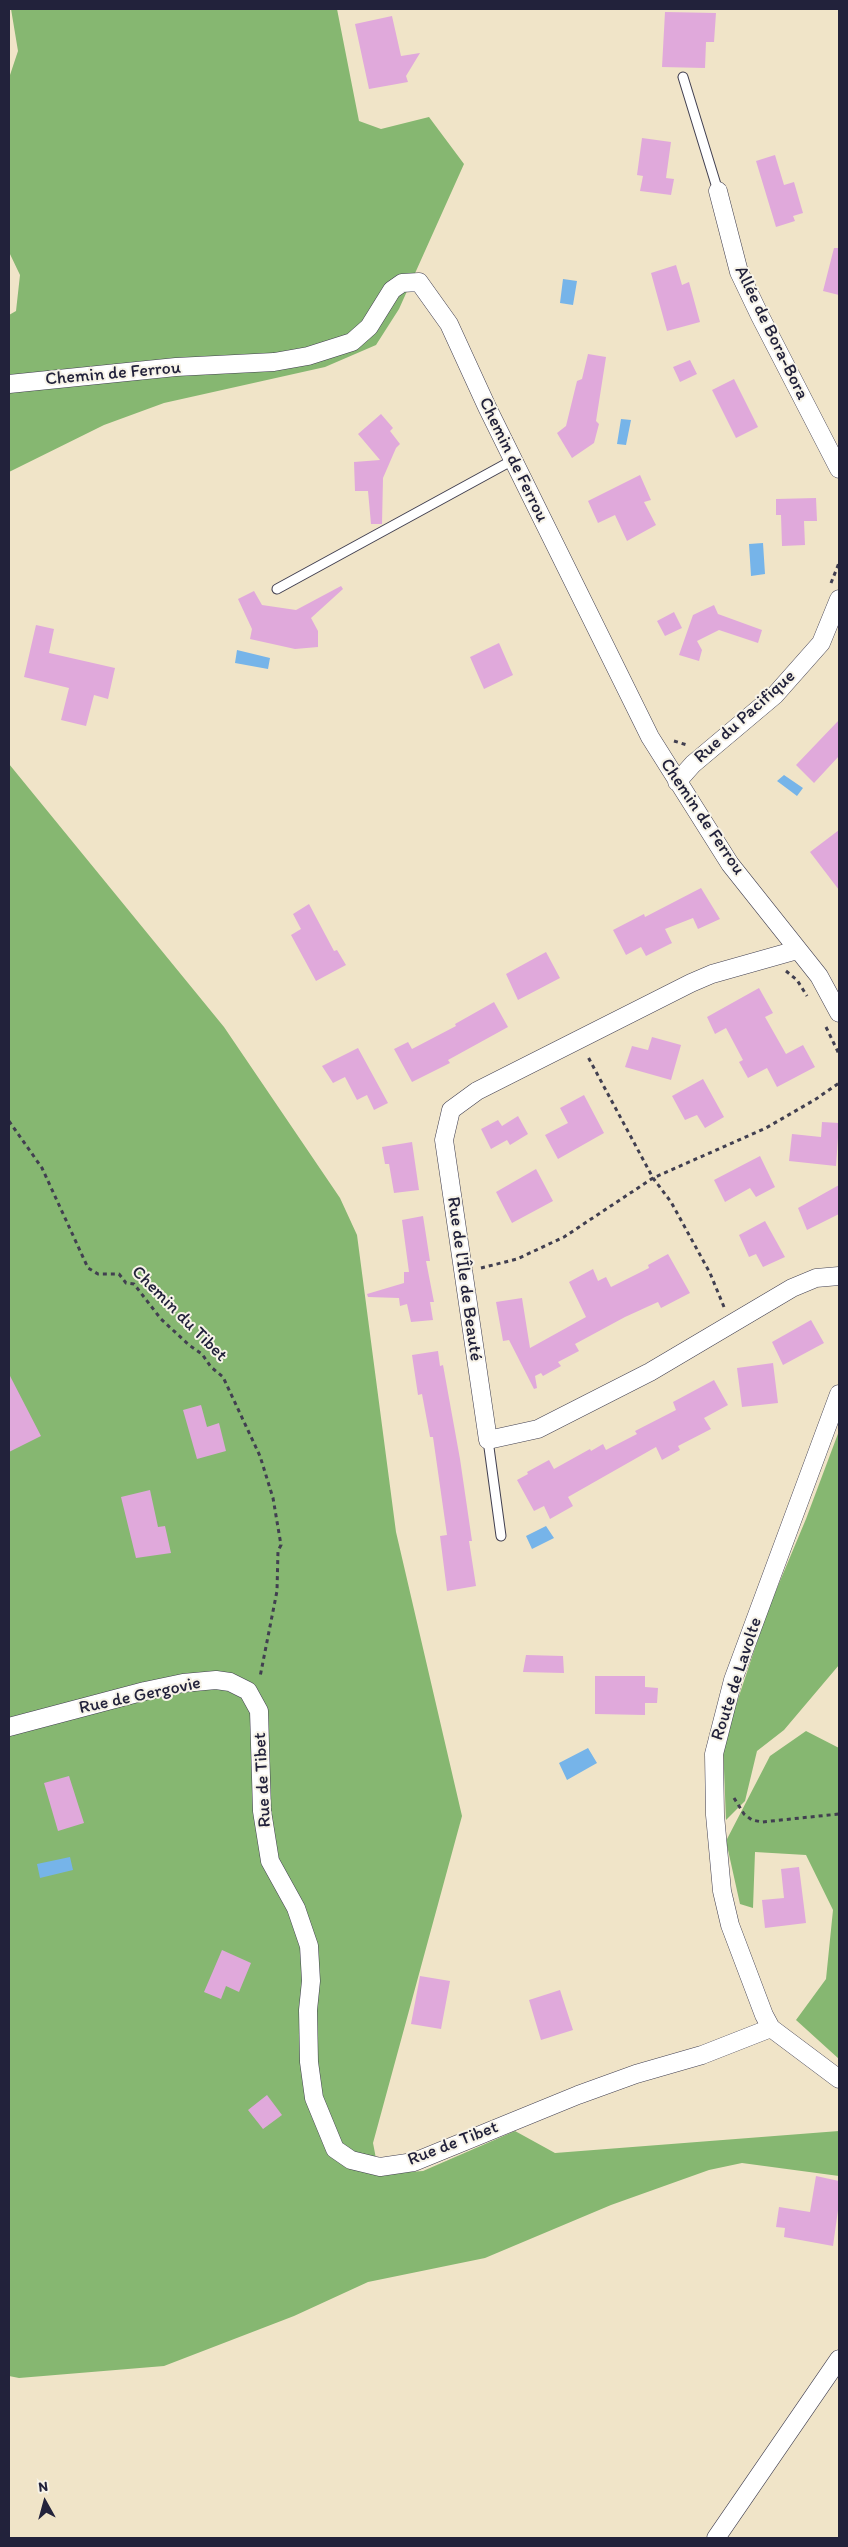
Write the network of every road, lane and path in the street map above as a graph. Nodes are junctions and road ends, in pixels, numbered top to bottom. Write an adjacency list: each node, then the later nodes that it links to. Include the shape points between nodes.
1 (683, 77): 2 (lane)
2 (718, 191): 5 (street, Allée de Bora-Bora, via 739,272)
3 (9, 384): 4 (street, Chemin de Ferrou, via 176,367 274,362 308,356 352,342 368,327 392,290 402,283 417,281 449,324)
4 (513, 460): 7 (lane); 11 (street, Chemin de Ferrou, via 624,687)
5 (839, 469)
6 (839, 563): 8 (path)
7 (277, 588)
8 (834, 594): 10 (street, Rue du Pacifique, via 821,644 775,695)
9 (694, 740): 10 (path, via 687,745)
10 (693, 764): 11 (street, Rue du Pacifique)
11 (677, 782): 12 (street, Chemin de Ferrou, via 730,864)
12 (797, 950): 15 (street, Chemin de Ferrou, via 819,976); 17 (street, Rue de l'Île de Beauté, via 712,974)
13 (784, 969): 14 (path, via 797,980)
14 (807, 997)
15 (839, 1013)
16 (823, 1022): 18 (path)
17 (578, 1040): 21 (path); 22 (street, Rue de l'Île de Beauté, via 477,1091 451,1110 444,1140)
18 (839, 1054)
19 (839, 1083): 21 (path, via 766,1128)
20 (9, 1121): 28 (path, Chemin du Tibet, via 42,1168 88,1268 98,1274 120,1274 126,1283 134,1284 161,1319 202,1354 223,1377 260,1456 273,1498 281,1545 277,1591)
21 (653, 1178): 22 (path, via 564,1238 517,1259); 24 (path, via 672,1202 710,1273)
22 (463, 1273): 26 (street, Rue de l'Île de Beauté)
23 (839, 1276): 24 (street, via 816,1278 792,1288)
24 (731, 1324): 26 (street, via 650,1372 538,1429)
25 (839, 1394): 33 (street, Route de Lavolte, via 733,1680 714,1754 715,1815 722,1891 730,1925)
26 (488, 1440): 27 (lane)
27 (501, 1536)
28 (260, 1679)
29 (259, 1710): 30 (street, Rue de Gergovie, via 248,1691 230,1682 216,1680 145,1691); 33 (street, Rue de Tibet, via 262,1811 270,1861 296,1908 308,1946 309,2062 314,2098 329,2139 341,2155 380,2167 414,2162 578,2095 702,2055)
30 (9, 1727)
31 (730, 1789): 32 (path, via 738,1807 752,1820 762,1822)
32 (839, 1814)
33 (771, 2028): 34 (street)
34 (839, 2079)
35 (839, 2359): 36 (street)
36 (716, 2538)

